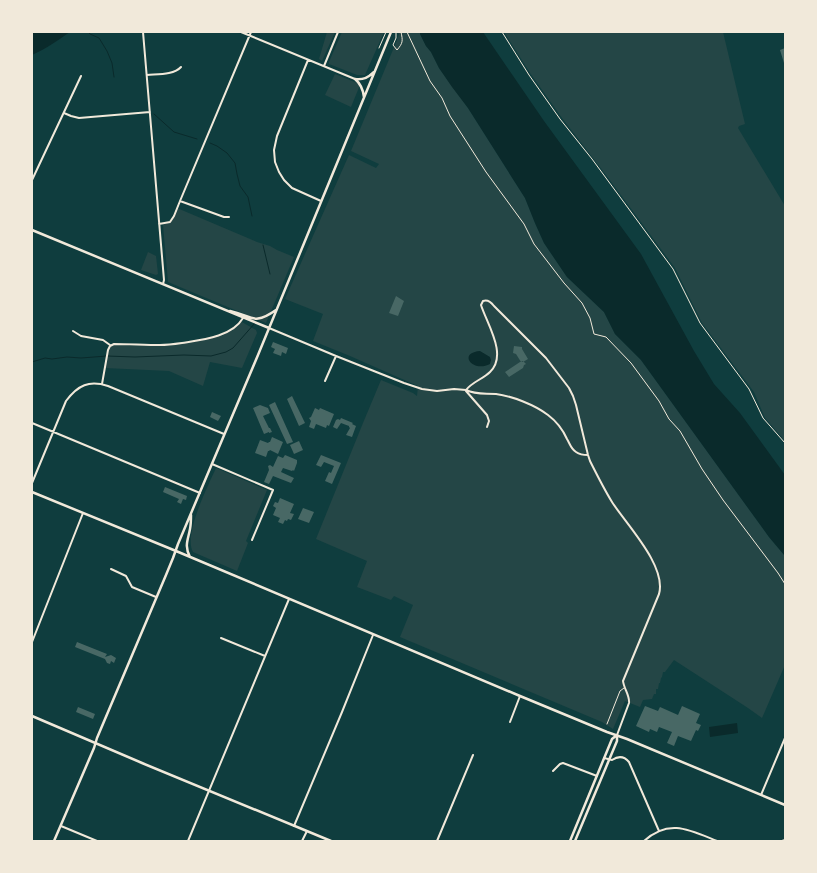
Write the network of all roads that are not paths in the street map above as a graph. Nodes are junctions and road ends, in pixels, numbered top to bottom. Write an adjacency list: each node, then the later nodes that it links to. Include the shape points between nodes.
1 (143, 32): 11 (street)
2 (241, 32): 6 (street)
3 (251, 32): 6 (street)
4 (338, 32): 8 (street)
5 (392, 32): 10 (main road)
6 (250, 36): 7 (street); 18 (street)
7 (308, 60): 8 (street); 19 (street, via 277,136 275,162 284,180 292,188)
8 (324, 66): 13 (street)
9 (181, 67): 11 (street, via 170,72)
10 (375, 71): 13 (main road, via 365,79); 14 (main road)
11 (147, 75): 16 (street)
12 (81, 76): 15 (street)
13 (354, 79): 14 (main road, via 361,85)
14 (364, 98): 19 (main road)
15 (64, 112): 16 (street, via 79,118); 17 (street)
16 (150, 112): 21 (street)
17 (32, 180)
18 (180, 201): 20 (street); 21 (street, via 172,221)
19 (321, 201): 24 (main road)
20 (229, 217)
21 (159, 224): 23 (street, via 164,280)
22 (32, 230): 23 (main road)
23 (162, 284): 25 (main road)
24 (276, 310): 25 (main road, via 266,317 257,319); 27 (main road)
25 (226, 311): 26 (main road)
26 (243, 318): 27 (main road); 29 (street, via 221,335 204,340 162,345)
27 (269, 328): 30 (street); 37 (main road)
28 (73, 331): 29 (street, via 81,336 103,340)
29 (110, 346): 32 (street)
30 (336, 356): 31 (street); 33 (street, via 422,389)
31 (325, 381)
32 (102, 384): 36 (street, via 87,384 72,393); 37 (street)
33 (466, 390): 35 (street, via 487,415); 38 (street, via 475,394 509,397 539,410 551,418 574,450 579,454); 38 (street, via 471,384 488,375 496,365 496,345 482,305 483,300 490,301 540,351 569,388 576,405)
34 (32, 423): 36 (street)
35 (487, 427)
36 (53, 432): 40 (street); 42 (street)
37 (224, 434): 39 (main road)
38 (588, 455): 55 (street, via 611,501 651,557 660,585 659,594 623,681)
39 (212, 464): 42 (main road); 45 (street, via 273,490)
40 (32, 483)
41 (32, 492): 43 (main road)
42 (200, 493): 44 (main road)
43 (84, 513): 46 (main road); 53 (street)
44 (191, 514): 46 (main road); 47 (main road, via 187,544 187,552)
45 (252, 540)
46 (176, 551): 47 (main road); 49 (main road)
47 (191, 558): 50 (main road)
48 (111, 570): 49 (street, via 126,576 132,587)
49 (156, 597): 62 (main road)
50 (290, 599): 51 (main road); 54 (street)
51 (373, 635): 56 (main road); 72 (street)
52 (221, 638): 54 (street)
53 (32, 642)
54 (265, 656): 68 (street)
55 (625, 688): 59 (lane, via 620,691); 60 (street, via 630,704)
56 (520, 696): 58 (street); 60 (main road)
57 (32, 716): 62 (main road)
58 (510, 722)
59 (607, 724)
60 (617, 735): 64 (main road, via 612,739); 65 (main road); 69 (main road)
61 (785, 738): 69 (street)
62 (95, 743): 68 (main road); 71 (main road)
63 (473, 755): 82 (street)
64 (604, 758): 65 (street); 67 (main road)
65 (609, 759): 75 (street, via 621,757 629,762); 76 (main road)
66 (553, 771): 67 (street, via 563,763)
67 (597, 776): 73 (main road)
68 (210, 790): 72 (main road); 79 (street)
69 (761, 795): 70 (main road)
70 (785, 805)
71 (61, 826): 77 (main road); 78 (street)
72 (294, 826): 74 (main road)
73 (575, 830): 76 (main road); 83 (main road)
74 (306, 831): 80 (street); 81 (main road)
75 (659, 831): 85 (street); 86 (street, via 683,828)
76 (579, 832): 84 (main road)
77 (54, 841)
78 (97, 841)
79 (188, 841)
80 (302, 841)
81 (331, 841)
82 (437, 841)
83 (570, 841)
84 (575, 841)
85 (644, 841)
86 (717, 841)

